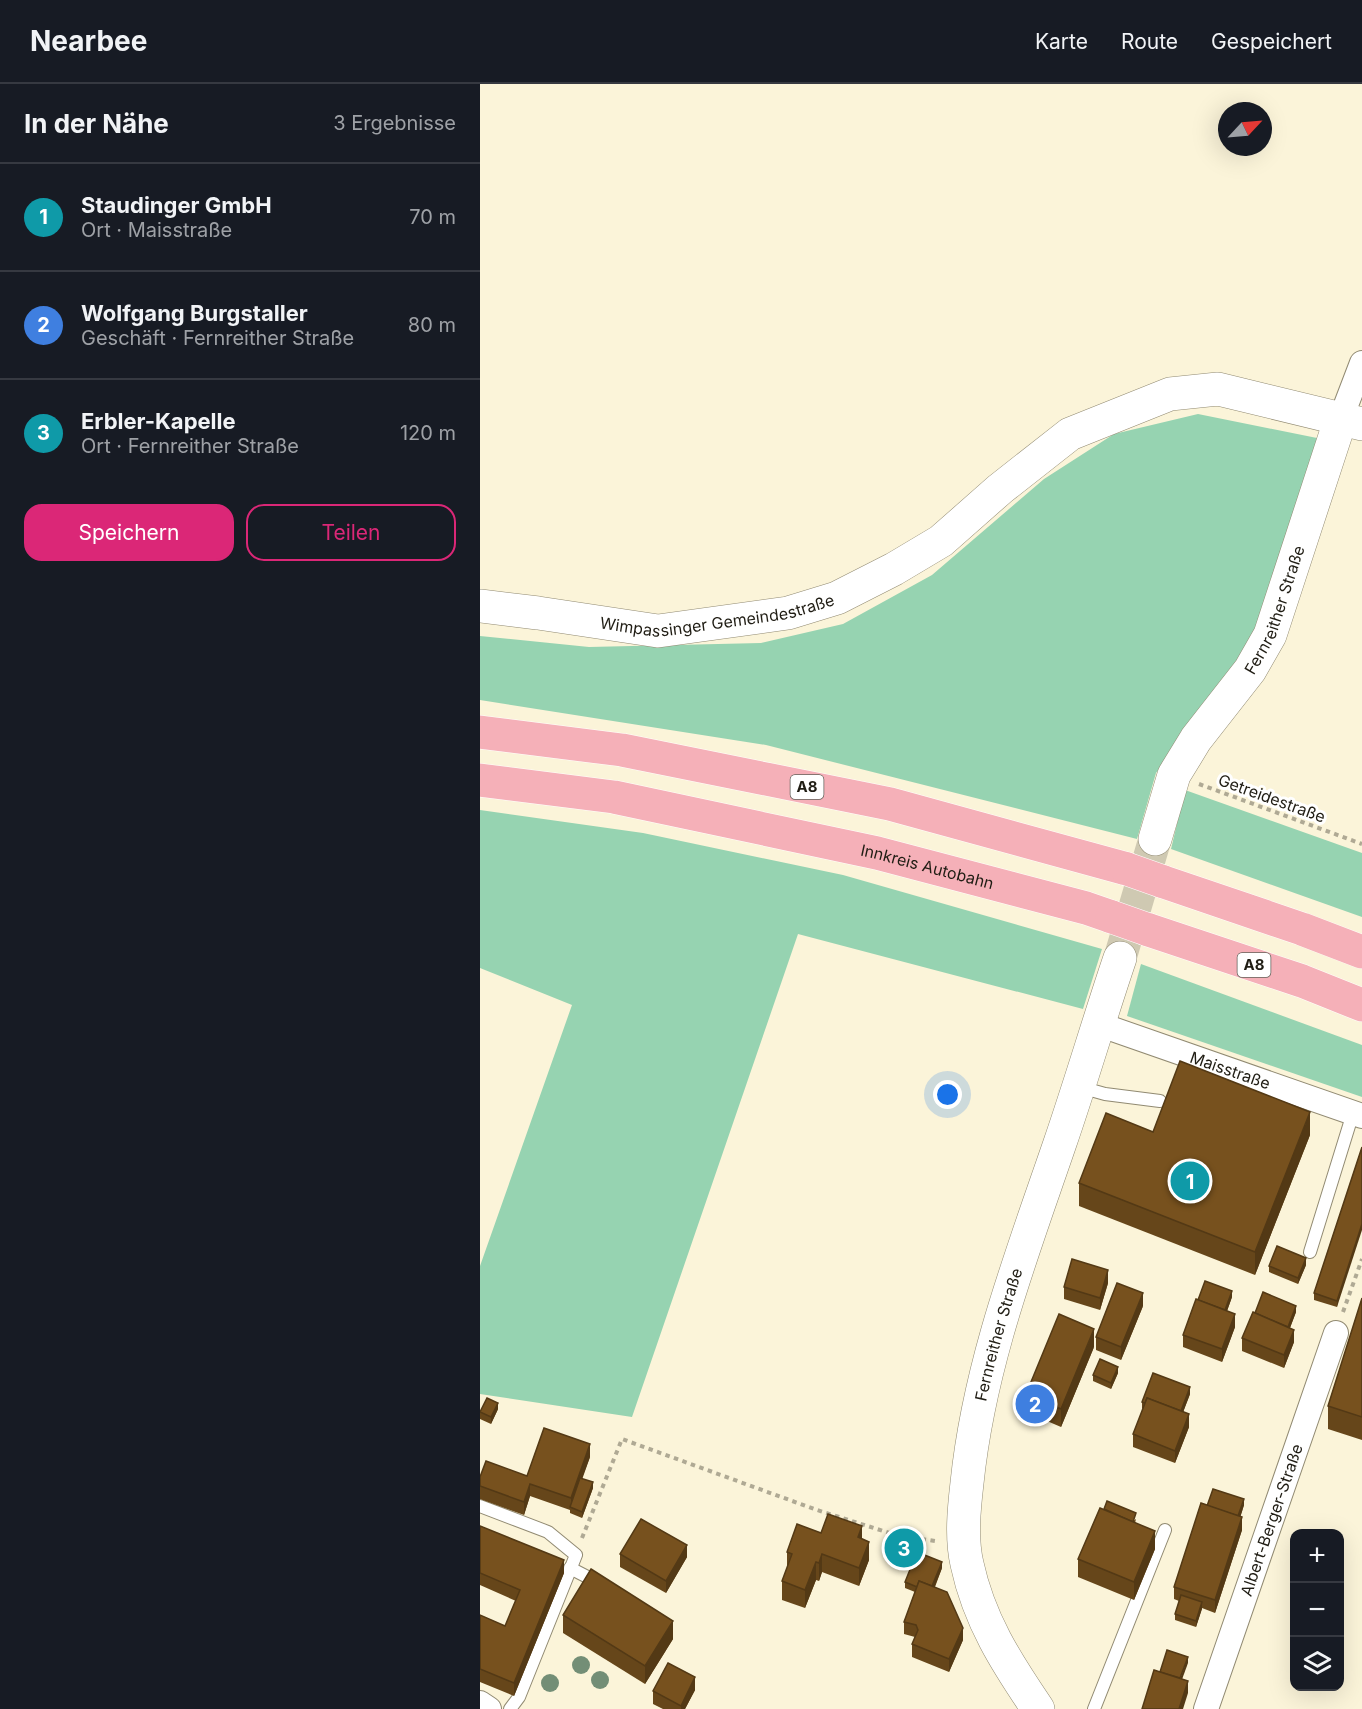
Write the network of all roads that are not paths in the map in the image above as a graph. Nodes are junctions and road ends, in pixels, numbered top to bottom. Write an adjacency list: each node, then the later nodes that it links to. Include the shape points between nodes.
1 (1362, 363): 2 (street, Fernreither Straße)
2 (1352, 421): 3 (street, Wimpassinger Gemeindestraße, via 1218,389 1170,393 1070,434 941,541 894,569 837,598 788,613 658,631); 6 (street, Fernreither Straße, via 1270,635 1250,670 1174,775)
3 (480, 606)
4 (480, 732): 7 (highway, A8, bridge, via 622,750 890,804 1127,869)
5 (480, 780): 9 (highway, Innkreis Autobahn / A8, bridge, via 614,797 877,853 1112,917)
6 (1155, 839)
7 (1362, 952)
8 (1120, 958): 10 (street, Fernreither Straße)
9 (1362, 1005)
10 (1098, 1024): 11 (street, Fernreither Straße); 13 (street, Maisstraße)
11 (1079, 1086): 12 (lane, via 1105,1094); 23 (street, Fernreither Straße, via 1000,1318 971,1441 964,1517 966,1562 981,1612 1003,1658)
12 (1160, 1101)
13 (1358, 1114): 14 (lane)
14 (1310, 1252)
15 (1336, 1333): 25 (street, Albert-Berger-Straße)
16 (480, 1506): 18 (lane, via 548,1532 576,1554)
17 (1165, 1530): 24 (lane)
18 (570, 1568): 19 (lane); 22 (lane, via 519,1696)
19 (612, 1591)
20 (480, 1703): 21 (street)
21 (489, 1709)
22 (510, 1709)
23 (1038, 1709)
24 (1094, 1709)
25 (1206, 1709)

